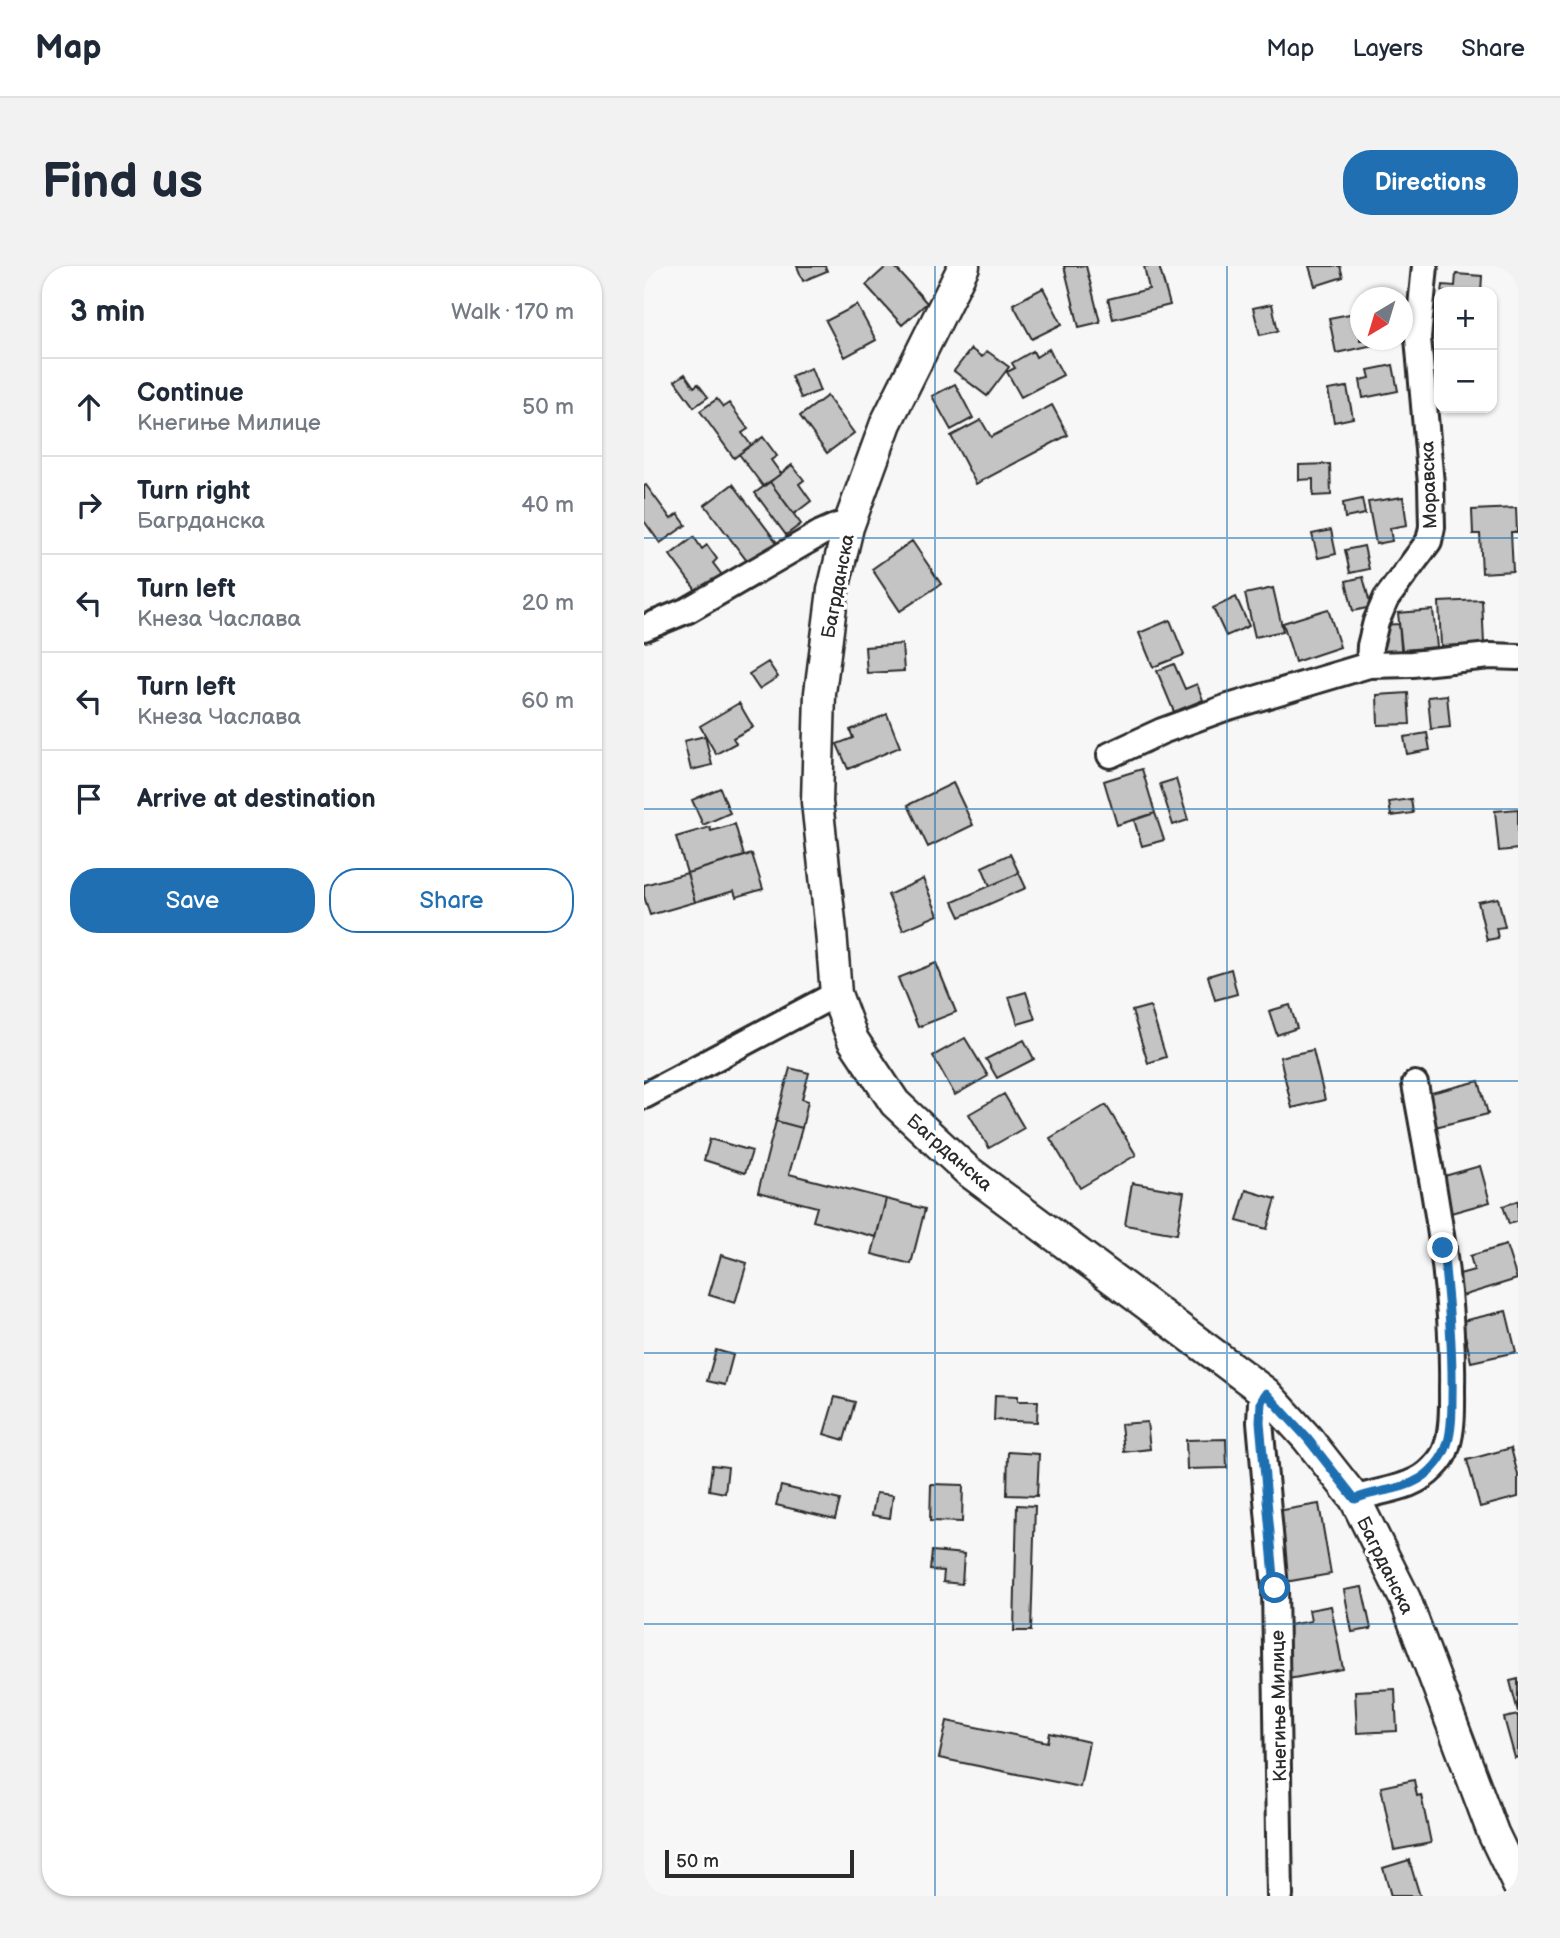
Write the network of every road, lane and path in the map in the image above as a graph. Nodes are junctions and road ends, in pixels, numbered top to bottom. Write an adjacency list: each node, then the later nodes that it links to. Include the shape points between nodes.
1 (964, 266): 3 (street, Багрданска, via 886,423)
2 (1425, 266): 6 (street, Моравска, via 1418,338 1432,527 1429,541 1386,599 1376,622)
3 (848, 527): 4 (street, via 836,526 821,533 688,610); 8 (street, Багрданска, via 833,590 820,693 817,802)
4 (644, 628)
5 (1518, 657): 6 (street)
6 (1369, 665): 7 (street, via 1225,708)
7 (1110, 755)
8 (836, 994): 10 (street); 11 (street, Багрданска, via 853,1040 895,1103 968,1171)
9 (1415, 1084): 12 (street, via 1443,1248 1453,1347 1448,1445 1420,1479)
10 (644, 1097)
11 (1266, 1393): 12 (street, Багрданска); 14 (street, Кнегиње Милице, via 1260,1422 1275,1588)
12 (1355, 1499): 13 (street, Багрданска, via 1405,1599 1493,1833)
13 (1518, 1885)
14 (1280, 1896)

